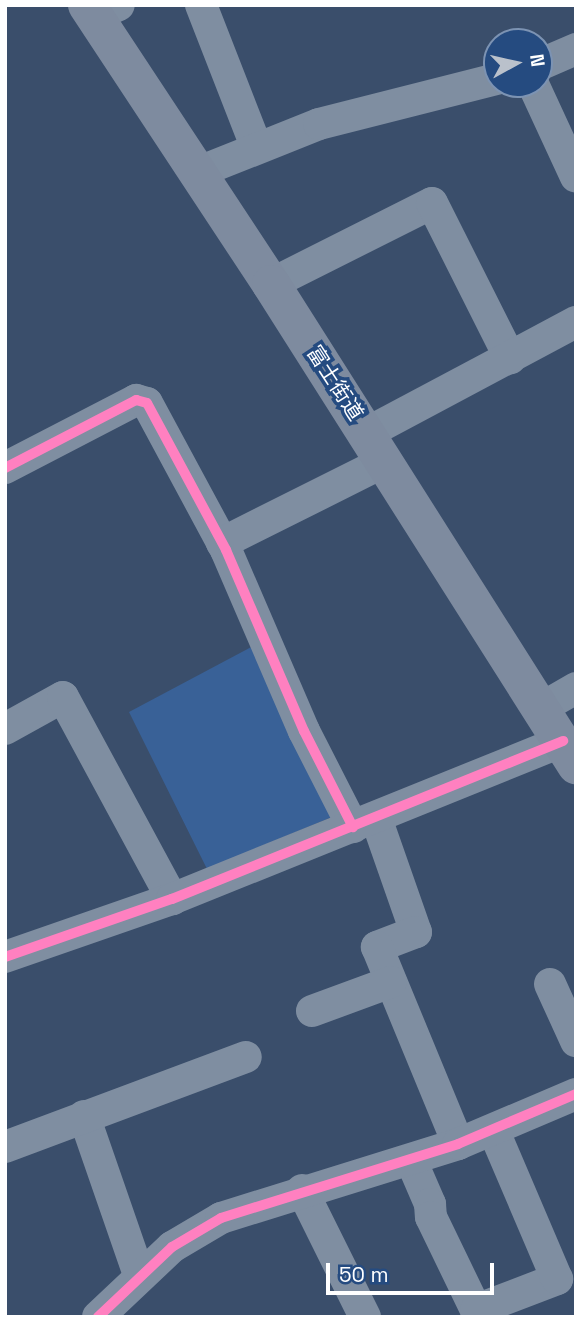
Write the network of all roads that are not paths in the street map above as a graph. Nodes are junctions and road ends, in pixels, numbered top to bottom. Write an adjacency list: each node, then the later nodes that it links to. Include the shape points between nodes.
1 (201, 5): 7 (street)
2 (100, 9): 8 (main road, 富士街道)
3 (576, 49): 4 (street)
4 (553, 59)
5 (483, 83): 7 (street, via 319,124)
6 (539, 98): 9 (street)
7 (256, 146): 8 (street)
8 (196, 173): 10 (main road, 富士街道)
9 (576, 177)
10 (271, 284): 12 (street, via 432,203); 13 (main road, 富士街道)
11 (576, 322): 12 (street)
12 (510, 358): 13 (street)
13 (377, 447): 15 (street); 17 (main road, 富士街道)
14 (5, 468): 15 (street, via 143,399)
15 (222, 542): 20 (street, via 304,731)
16 (576, 688): 17 (street)
17 (543, 707): 19 (main road, 富士街道)
18 (5, 729): 21 (street, via 62,697)
19 (569, 753): 20 (street)
20 (365, 822): 21 (street); 23 (street, via 416,932 377,947)
21 (172, 899): 22 (street)
22 (5, 957)
23 (391, 982): 25 (street); 31 (street)
24 (550, 984): 26 (street)
25 (312, 1011)
26 (576, 1041)
27 (246, 1057): 29 (street)
28 (576, 1094): 30 (street)
29 (85, 1116): 32 (street); 35 (street)
30 (494, 1131): 31 (street); 33 (street, via 557,1279 476,1310 431,1217)
31 (458, 1144): 33 (street)
32 (5, 1147)
33 (411, 1160): 34 (street)
34 (302, 1190): 35 (street, via 221,1218 172,1247); 37 (street)
35 (139, 1275): 36 (street)
36 (98, 1317)
37 (365, 1317)

